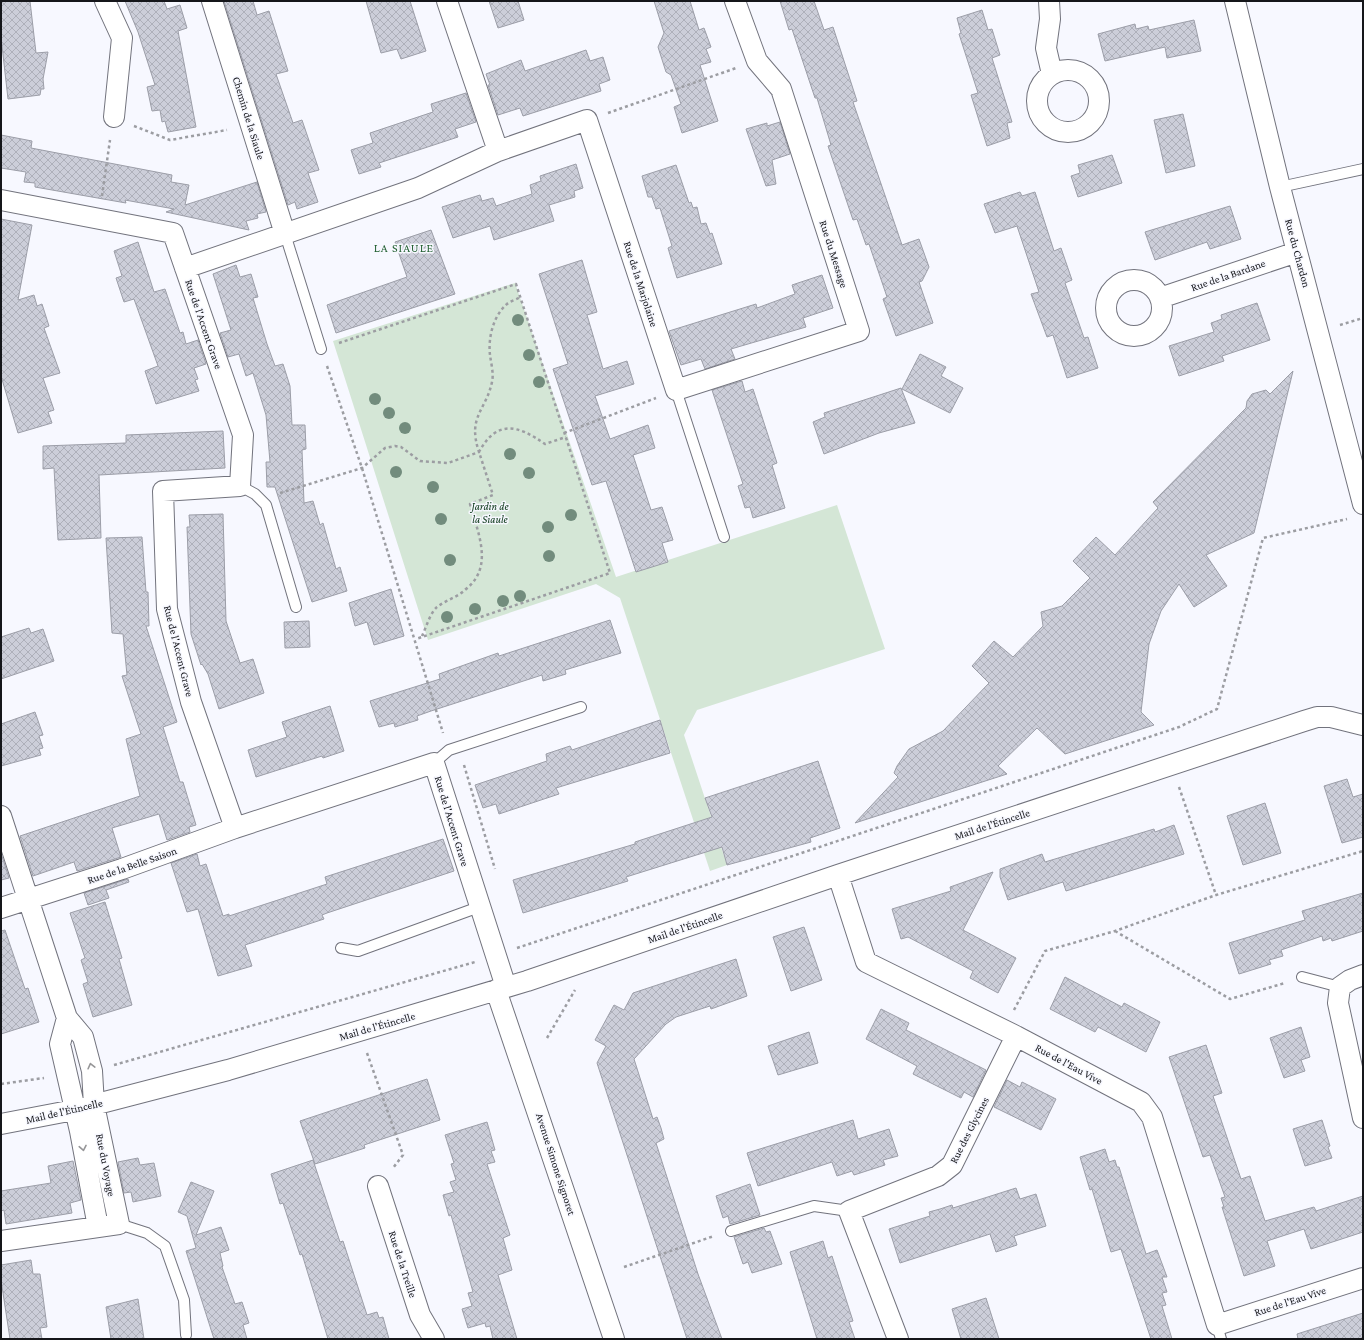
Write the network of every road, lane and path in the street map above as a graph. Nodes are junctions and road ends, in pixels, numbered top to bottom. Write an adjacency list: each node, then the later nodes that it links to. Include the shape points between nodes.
1 (105, 1): 9 (street, via 122,38)
2 (212, 1): 11 (street, Chemin de la Siaule)
3 (448, 1): 12 (street)
4 (735, 1): 7 (street, Rue du Message)
5 (1049, 1): 8 (street, via 1050,19 1046,48)
6 (1235, 1): 14 (street, Rue du Chardon)
7 (757, 61): 10 (path); 25 (street, Rue du Message, via 781,90 860,332)
8 (1052, 74)
9 (114, 117): 11 (path, via 170,140); 16 (path)
10 (587, 120): 12 (street); 25 (street, Rue de la Marjolaine)
11 (251, 125): 17 (street, Chemin de la Siaule)
12 (498, 151): 17 (street, via 418,188)
13 (1363, 169): 14 (lane)
14 (1280, 187): 18 (street, Rue du Chardon)
15 (1, 200): 16 (street, Rue de l'Accent Grave)
16 (98, 218): 19 (street, Rue de l'Accent Grave, via 173,233)
17 (285, 234): 19 (street); 24 (lane)
18 (1297, 252): 21 (street, Rue de la Bardane); 32 (street, Rue du Chardon)
19 (185, 268): 30 (street, Rue de l'Accent Grave, via 243,435)
20 (520, 297): 24 (path, via 516,284); 26 (path); 28 (path, via 507,304 496,318 490,336 492,381 478,414 475,441)
21 (1160, 298)
22 (1363, 318): 23 (path)
23 (1347, 323)
24 (321, 349): 29 (path)
25 (676, 390): 26 (path); 33 (lane, Rue de la Marjolaine)
26 (564, 433): 27 (path)
27 (566, 437): 28 (path, via 545,444 514,428 506,427 485,441); 35 (path, via 610,573)
28 (479, 452): 29 (path, via 448,463 420,461 395,446 385,448); 35 (path, via 493,495 470,504 483,556 481,569 474,582 465,590 437,607)
29 (362, 468): 31 (path); 36 (path)
30 (240, 486): 34 (lane, via 255,494 266,505); 43 (street, Rue de l'Accent Grave, via 163,491 166,609 191,702)
31 (276, 495)
32 (1357, 511): 52 (path, via 1263,538 1218,709 1179,727)
33 (724, 537)
34 (296, 607)
35 (421, 637): 36 (path)
36 (416, 639): 39 (path)
37 (581, 707): 40 (lane, via 449,750)
38 (1363, 725): 45 (street, Mail de l'Étincelle, via 1331,717 1317,717)
39 (443, 733)
40 (434, 763): 43 (street, Rue de l'Accent Grave); 48 (street, Rue de l'Accent Grave)
41 (1177, 782): 46 (path)
42 (1, 816): 47 (street)
43 (235, 828): 47 (street, Rue de la Belle Saison)
44 (1363, 851): 46 (path)
45 (838, 875): 57 (street, Mail de l'Étincelle); 59 (street, Rue de l'Eau Vive, via 866,962)
46 (1216, 895): 50 (path)
47 (28, 900): 49 (street, Rue de la Belle Saison); 58 (street)
48 (479, 907): 51 (lane, via 358,951); 52 (street, Rue de l'Accent Grave)
49 (1, 908)
50 (1114, 930): 54 (path, via 1230,1000); 59 (path, via 1045,951)
51 (341, 948)
52 (496, 956): 57 (street, Rue de l'Accent Grave); 62 (path)
53 (1363, 975): 56 (street)
54 (1302, 978): 56 (lane)
55 (578, 984): 60 (path)
56 (1340, 987): 67 (street, via 1338,1003)
57 (501, 989): 65 (street, Mail de l'Étincelle, via 228,1070); 80 (street, Avenue Simone Signoret)
58 (67, 1018): 62 (street, one-way to 58, via 83,1038); 63 (street, via 60,1044)
59 (1010, 1033): 70 (street, Rue des Glycines, via 952,1166 938,1176); 77 (street, Rue de l'Eau Vive, via 1141,1102 1152,1117)
60 (547, 1038)
61 (367, 1052): 69 (path, via 404,1155)
62 (92, 1071): 65 (street)
63 (67, 1075): 64 (path); 66 (street)
64 (1, 1084)
65 (94, 1105): 66 (street, Mail de l'Étincelle); 71 (street, Rue du Voyage)
66 (74, 1110): 68 (street, Mail de l'Étincelle); 72 (street, Rue du Voyage, one-way to 72)
67 (1363, 1118)
68 (1, 1124)
69 (378, 1186): 79 (street, Rue de la Treille, via 420,1315)
70 (849, 1211): 73 (lane, Rue des Glycines, via 814,1206); 81 (street)
71 (118, 1224): 72 (street); 78 (lane, via 147,1233 165,1246 184,1300)
72 (98, 1226): 74 (street)
73 (731, 1231): 75 (path)
74 (1, 1242)
75 (624, 1267)
76 (1363, 1278): 77 (street, Rue de l'Eau Vive)
77 (1219, 1332)
78 (186, 1335)
79 (434, 1339)
80 (614, 1339)
81 (898, 1339)

